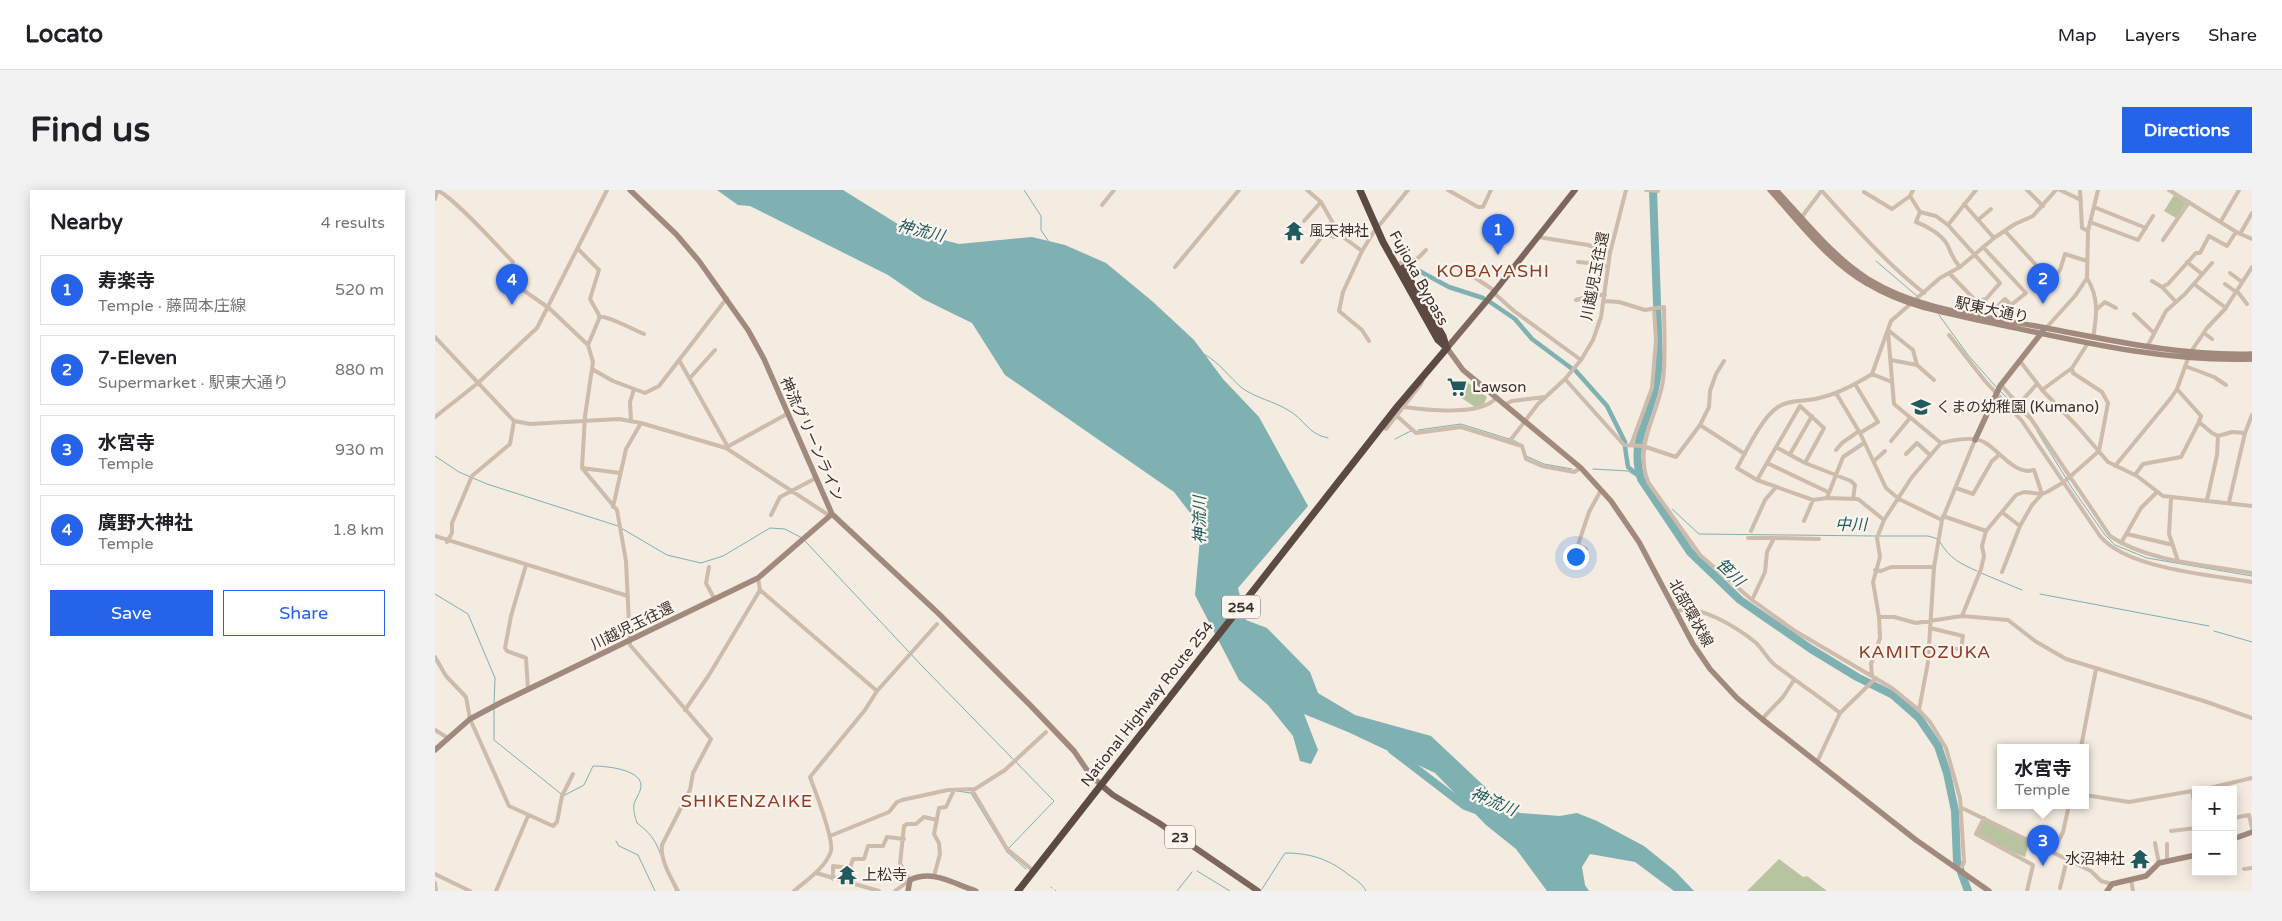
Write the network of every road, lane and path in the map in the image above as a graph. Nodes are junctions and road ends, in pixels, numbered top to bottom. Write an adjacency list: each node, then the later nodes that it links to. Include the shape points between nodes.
1 (436, 190): 30 (street); 97 (street, via 513,262 507,279)
2 (607, 190): 59 (street)
3 (630, 190): 91 (street, 神流グリーンライン, via 676,234)
4 (1114, 190): 35 (street)
5 (1239, 190): 71 (street)
6 (1307, 190): 32 (street)
7 (1360, 190): 49 (highway, Fujioka Bypass)
8 (1408, 190): 49 (street)
9 (1448, 190): 10 (street, via 1478,207 1483,207)
10 (1491, 190)
11 (1575, 190): 54 (main road)
12 (1625, 190): 62 (street, 川越児玉往還)
13 (1646, 190): 26 (street)
14 (1770, 190): 94 (street, 駅東大通り, via 1846,269 1866,284)
15 (1776, 190): 42 (street, 駅東大通り)
16 (1821, 190): 42 (street); 89 (street, via 1861,236)
17 (1913, 190): 29 (street)
18 (1976, 190): 34 (street)
19 (2027, 190): 36 (street)
20 (2048, 190): 28 (street)
21 (2060, 190): 31 (street)
22 (2081, 190): 31 (street)
23 (2098, 190): 37 (street)
24 (2169, 190): 33 (street)
25 (2239, 190): 45 (street)
26 (1658, 192)
27 (1864, 192): 29 (street, via 1892,209)
28 (2054, 192): 36 (street)
29 (1909, 196): 39 (street)
30 (435, 199)
31 (2081, 200): 51 (street, via 2082,228)
32 (1321, 202): 44 (street); 53 (street)
33 (2189, 202): 45 (street); 57 (street)
34 (1964, 204): 43 (street); 47 (street)
35 (1102, 205)
36 (2043, 206): 50 (street, via 2033,216)
37 (2094, 207): 46 (street); 48 (street)
38 (1991, 209): 43 (street)
39 (1920, 212): 47 (street, via 1936,216); 73 (street, via 1916,222 1926,225 1945,240 1950,256)
40 (2252, 213): 52 (street)
41 (2153, 216): 48 (street)
42 (1801, 218): 94 (street, 駅東大通り, via 1849,266)
43 (1978, 220): 55 (street)
44 (1304, 221)
45 (2221, 221): 52 (street)
46 (2090, 222): 48 (street, via 2138,240); 51 (street)
47 (1948, 225): 63 (street)
48 (2146, 228)
49 (1377, 229): 61 (street); 68 (highway, Fujioka Bypass); 118 (highway, Fujioka Bypass, via 1426,320)
50 (2005, 231): 55 (street); 70 (street)
51 (2088, 231): 64 (street)
52 (2238, 233): 56 (street); 67 (street, via 2227,246 2209,236 2200,253)
53 (1339, 234): 61 (street); 65 (street, via 1324,234)
54 (1538, 237): 62 (street, via 1588,245); 88 (main road)
55 (1995, 238): 58 (street)
56 (2252, 239)
57 (2163, 240)
58 (1983, 247): 63 (street); 104 (street, via 2026,293 2011,305 2005,299 1994,310)
59 (578, 249): 97 (street); 103 (street, via 599,270 590,299)
60 (1426, 250): 68 (street, via 1412,264)
61 (1362, 251): 115 (street, via 1343,292 1339,310 1362,330)
62 (1610, 253): 72 (street, 川越児玉往還)
63 (1975, 254): 73 (street); 75 (street, via 2000,283 1986,299 1976,301)
64 (2087, 261): 76 (street, via 2065,254 2060,270 2050,282); 80 (street)
65 (1302, 262)
66 (1578, 262): 72 (street)
67 (2187, 262): 77 (street); 86 (street)
68 (1400, 263): 118 (highway, Fujioka Bypass)
69 (2211, 263): 77 (street)
70 (2036, 265)
71 (1175, 267)
72 (1608, 267): 90 (street, 川越児玉往還)
73 (1959, 267): 75 (street)
74 (2251, 270): 81 (street); 83 (street)
75 (1949, 273): 89 (street)
76 (2041, 274)
77 (2202, 274): 84 (street)
78 (2231, 274): 83 (street)
79 (1471, 275): 88 (street)
80 (2087, 278): 101 (street, via 2093,288); 105 (street)
81 (2252, 278)
82 (2152, 281): 86 (street)
83 (2243, 282): 87 (street)
84 (2194, 284): 95 (street); 100 (street)
85 (2225, 284): 87 (street)
86 (2162, 287): 95 (street)
87 (2237, 291): 96 (street); 100 (street)
88 (1494, 292): 118 (main road); 124 (street, via 1514,311)
89 (1924, 293): 94 (street)
90 (1605, 295): 92 (street); 93 (street, 川越児玉往還)
91 (727, 298): 123 (street); 153 (street, 神流グリーンライン, via 764,359)
92 (1576, 300)
93 (1604, 301): 98 (street, via 1645,310); 124 (street, 川越児玉往還, via 1598,328)
94 (1911, 302): 104 (street, 駅東大通り); 106 (street, via 1891,321); 111 (street, 駅東大通り, via 1935,311)
95 (2176, 302): 107 (street, via 2166,311)
96 (2247, 304)
97 (549, 308): 116 (street); 138 (street, via 537,328)
98 (1654, 308): 176 (street, via 1656,340 1652,388); 177 (street, via 1662,308 1662,382)
99 (2116, 308): 101 (street, via 2105,302)
100 (2226, 308): 108 (street)
101 (2097, 309): 113 (street)
102 (2134, 314): 107 (street)
103 (599, 317): 109 (street); 116 (street)
104 (1999, 319): 105 (street, 駅東大通り)
105 (2046, 328): 111 (street); 113 (street, 駅東大通り)
106 (1888, 330): 125 (street); 128 (street, via 1913,350); 133 (street)
107 (2154, 333): 117 (street)
108 (2204, 333): 114 (street); 121 (street)
109 (643, 334)
110 (1949, 334): 142 (street, via 1985,381)
111 (2041, 334): 113 (street, 駅東大通り); 127 (street)
112 (435, 337): 138 (street)
113 (2091, 339): 117 (street, 駅東大通り); 121 (street, 駅東大通り, via 2162,355); 130 (street)
114 (2212, 339)
115 (1369, 341)
116 (588, 345): 131 (street)
117 (2147, 347): 121 (street, 駅東大通り)
118 (1447, 348): 132 (highway, National Highway Route 254 / 254); 148 (street, 北部環状線, via 1463,370)
119 (715, 350): 134 (street)
120 (2252, 354): 121 (street, 駅東大通り)
121 (2189, 355): 122 (street, 駅東大通り); 129 (street)
122 (2252, 359)
123 (679, 360): 134 (street); 143 (street, via 659,386 645,393)
124 (1581, 360): 135 (street, 川越児玉往還)
125 (1891, 360): 128 (street); 137 (street)
126 (1724, 361): 165 (street, via 1716,374 1709,408)
127 (2020, 361): 140 (street); 142 (street)
128 (1917, 364): 136 (street)
129 (2185, 366): 141 (street); 144 (street)
130 (2072, 368): 145 (street); 182 (street, via 2073,373 2102,392 2108,402)
131 (592, 369): 143 (street); 161 (street)
132 (1425, 372): 152 (street, via 1425,379); 279 (highway, National Highway Route 254 / 254)
133 (1872, 374): 137 (street); 139 (street)
134 (690, 378): 179 (street)
135 (1565, 379): 147 (street, 川越児玉往還); 176 (street, via 1624,445)
136 (1934, 380)
137 (1892, 382): 158 (street, via 1893,404)
138 (479, 383): 157 (street); 160 (street)
139 (1855, 384): 146 (street); 167 (street, via 1878,422)
140 (2037, 384): 145 (street); 150 (street)
141 (2226, 385)
142 (1999, 387): 150 (street); 171 (street); 200 (street)
143 (634, 389): 162 (street)
144 (2177, 389): 163 (street, via 2201,416); 191 (street)
145 (2042, 390): 182 (street)
146 (1836, 393): 149 (street); 167 (street)
147 (1545, 397): 151 (street); 159 (street, 川越児玉往還)
148 (1496, 398): 151 (street, 北部環状線); 152 (street, via 1486,405 1465,410)
149 (1800, 403): 156 (street); 178 (street); 183 (street, via 1780,406 1773,411)
150 (2019, 404): 197 (street)
151 (1504, 405): 159 (street, 北部環状線)
152 (1404, 407): 155 (street)
153 (787, 414): 179 (street); 198 (street, 神流グリーンライン)
154 (2252, 415): 168 (street)
155 (1397, 416): 166 (street); 173 (street, via 1416,434 1461,427)
156 (1812, 416): 184 (street); 190 (street, via 1824,428)
157 (435, 417)
158 (1910, 418): 172 (street); 174 (street)
159 (1524, 420): 173 (street, 川越児玉往還); 193 (street, 北部環状線)
160 (514, 421): 161 (street, via 530,424); 231 (street, via 510,444 472,476)
161 (585, 421): 162 (street); 192 (street)
162 (631, 421): 164 (street)
163 (2199, 422): 170 (street, via 2211,434); 196 (street, via 2181,457 2143,464)
164 (641, 423): 179 (street); 194 (street, via 626,449)
165 (1700, 425): 177 (street, via 1676,457); 183 (street)
166 (1386, 429)
167 (1860, 432): 175 (street); 180 (street)
168 (2245, 433): 169 (street); 170 (street); 214 (street)
169 (2252, 434)
170 (2218, 436): 213 (street)
171 (1975, 440): 174 (street); 187 (street, via 1983,442); 202 (street)
172 (1891, 441)
173 (1509, 442): 193 (street, via 1522,446 1526,458 1542,466 1574,472)
174 (1941, 442): 186 (street)
175 (1864, 443): 188 (street); 195 (street, via 1843,457)
176 (1633, 445): 177 (street)
177 (1643, 446): 250 (street, via 1644,472 1654,491 1700,555)
178 (1776, 447): 184 (street); 189 (street)
179 (727, 448): 203 (street)
180 (1836, 450)
181 (1885, 451): 188 (street)
182 (2099, 451): 191 (street); 197 (street)
183 (1745, 454): 199 (street, via 1737,468)
184 (1790, 454): 190 (street)
185 (1906, 454): 186 (street, via 1917,443)
186 (1930, 455): 211 (street)
187 (1999, 455): 202 (street, via 1973,494); 207 (street, via 2021,470 2034,470)
188 (1874, 461): 211 (street, via 1886,488)
189 (1767, 463): 199 (street); 205 (street)
190 (1805, 463): 195 (street)
191 (2115, 466): 196 (street)
192 (582, 468): 194 (street); 216 (street)
193 (1581, 468): 204 (street, 北部環状線)
194 (620, 473): 216 (street)
195 (1836, 475): 205 (street); 209 (street, via 1855,486)
196 (2135, 475): 206 (street)
197 (2071, 476): 200 (street); 232 (street, via 2110,536)
198 (816, 478): 203 (street); 218 (street, 神流グリーンライン)
199 (1757, 480): 201 (street)
200 (2064, 482): 207 (street); 241 (street, via 2100,536 2114,550 2137,560)
201 (1775, 487): 212 (street); 224 (street, via 1765,500)
202 (1956, 488): 220 (street)
203 (791, 490): 218 (street, via 827,514); 219 (street, via 780,497)
204 (1601, 490): 234 (street, via 1589,512 1579,545); 251 (street, 北部環状線, via 1626,520)
205 (1828, 492): 208 (street)
206 (2157, 492): 210 (street); 226 (street, via 2141,508)
207 (2042, 494): 217 (street, via 2021,492); 223 (street)
208 (1827, 498): 209 (street); 212 (street)
209 (1853, 498): 221 (street, via 1864,502)
210 (2171, 498): 213 (street); 233 (street, via 2169,534)
211 (1899, 499): 220 (street); 221 (street)
212 (1813, 500): 222 (street)
213 (2207, 500): 214 (street)
214 (2229, 502): 215 (street)
215 (2252, 506)
216 (613, 507): 248 (street, via 617,510 626,561)
217 (2003, 513): 223 (street); 225 (street)
218 (832, 514): 245 (street, 川越児玉往還); 279 (street, 神流グリーンライン, via 938,613 1074,751 1089,773)
219 (771, 515)
220 (1942, 518): 225 (street); 238 (street)
221 (1884, 520): 240 (street, via 1877,538 1880,552)
222 (1804, 521)
223 (2020, 526): 242 (street)
224 (1751, 531)
225 (1986, 531): 252 (street, via 1981,569)
226 (2127, 534): 232 (street); 233 (street)
227 (435, 536): 231 (street)
228 (1748, 538): 229 (street)
229 (1774, 538): 230 (street); 250 (street, via 1767,552 1765,572)
230 (1819, 539)
231 (447, 542): 236 (street)
232 (2121, 543): 235 (street)
233 (2173, 545): 235 (street)
234 (1586, 549)
235 (2179, 561): 239 (street); 241 (street)
236 (526, 565): 248 (street); 263 (street, via 505,648 526,658)
237 (709, 567): 249 (street, via 706,583)
238 (1934, 567): 240 (street); 254 (street)
239 (2225, 568): 243 (street); 244 (street)
240 (1875, 570): 253 (street, via 1873,582)
241 (2179, 570): 244 (street)
242 (2002, 572)
243 (2252, 573)
244 (2223, 577): 246 (street)
245 (758, 578): 247 (street); 249 (street, 川越児玉往還)
246 (2252, 582)
247 (760, 590): 264 (street); 265 (street)
248 (628, 596): 257 (street)
249 (715, 600): 257 (street, 川越児玉往還)
250 (1751, 600): 261 (street, via 1795,631)
251 (1675, 612): 262 (street, via 1694,610 1728,624 1757,644 1771,662); 269 (street, 北部環状線, via 1710,669)
252 (1962, 616): 254 (street); 260 (street, via 2008,620 2066,660)
253 (1879, 617): 254 (street, via 1894,617 1913,623); 261 (street, via 1880,642 1872,661)
254 (1931, 622): 256 (street)
255 (937, 624): 264 (street)
256 (1930, 628): 258 (street); 258 (street, via 1963,636 1961,649)
257 (628, 640): 263 (street, 川越児玉往還); 265 (street)
258 (1929, 646): 266 (street)
259 (435, 657): 270 (street, via 445,676 466,697)
260 (2096, 669): 268 (street); 274 (street)
261 (1874, 678): 266 (street); 267 (street)
262 (1794, 680): 267 (street); 269 (street)
263 (527, 690): 270 (street, 川越児玉往還)
264 (877, 691): 295 (street, via 810,777)
265 (685, 710): 321 (street, via 711,739 662,845 661,851)
266 (1919, 710): 285 (street, via 1946,748)
267 (1841, 712): 276 (street)
268 (2252, 718)
269 (1762, 719): 276 (street, 北部環状線)
270 (470, 720): 273 (street, 川越児玉往還); 287 (street, via 509,806)
271 (435, 730): 273 (street)
272 (1046, 732): 282 (street, via 1005,770)
273 (447, 738): 275 (street, 川越児玉往還)
274 (2082, 744)
275 (435, 750)
276 (1817, 762): 305 (street, 北部環状線, via 1916,840 1952,865)
277 (573, 774): 287 (street, via 553,826)
278 (2252, 778): 280 (street)
279 (1103, 782): 327 (highway, National Highway Route 254 / 254); 328 (main road, 23, via 1113,795)
280 (2219, 786)
281 (953, 790): 282 (street); 290 (street, via 946,807 939,808); 295 (street, via 897,802 889,812)
282 (972, 790): 306 (street, via 1007,849)
283 (2192, 791): 284 (street, via 2129,802)
284 (2089, 796)
285 (1961, 808): 289 (street); 305 (street)
286 (2068, 809): 300 (street, via 2063,832)
287 (528, 816): 320 (street)
288 (2237, 817): 292 (street, via 2249,815)
289 (1984, 818): 300 (street); 330 (street, via 1976,834 2033,865)
290 (937, 820): 297 (street, via 925,817 916,824 907,824); 311 (street, via 934,834 940,854)
291 (2192, 828): 293 (street)
292 (2252, 828)
293 (2171, 830)
294 (2252, 832): 296 (street)
295 (830, 836): 309 (street, via 830,853)
296 (2237, 838)
297 (904, 839): 312 (street, via 887,837 883,846 868,846 864,859 853,859 850,868 833,866); 314 (street, via 900,864)
298 (2155, 843): 304 (street)
299 (2167, 844): 303 (street)
300 (2053, 852): 302 (street)
301 (2192, 855): 303 (street)
302 (2067, 859): 316 (street, via 2091,871 2101,881); 317 (street)
303 (2167, 860): 304 (street)
304 (2159, 863): 313 (street, via 2146,876)
305 (1961, 867): 329 (street, via 1966,875)
306 (1030, 868)
307 (2252, 868): 308 (street)
308 (2244, 869)
309 (816, 873): 312 (street); 322 (street)
310 (435, 874): 319 (street)
311 (933, 876): 314 (street); 326 (street)
312 (833, 879): 323 (street)
313 (2131, 879): 316 (street); 332 (street)
314 (910, 880): 324 (street); 325 (street)
315 (435, 883): 318 (street)
316 (2112, 884): 331 (street)
317 (2060, 888)
318 (436, 891)
319 (470, 891)
320 (496, 891)
321 (678, 891)
322 (794, 891)
323 (879, 891)
324 (895, 891)
325 (908, 891)
326 (976, 891)
327 (1018, 891)
328 (1258, 891)
329 (1989, 891)
330 (2027, 891)
331 (2107, 891)
332 (2133, 891)

